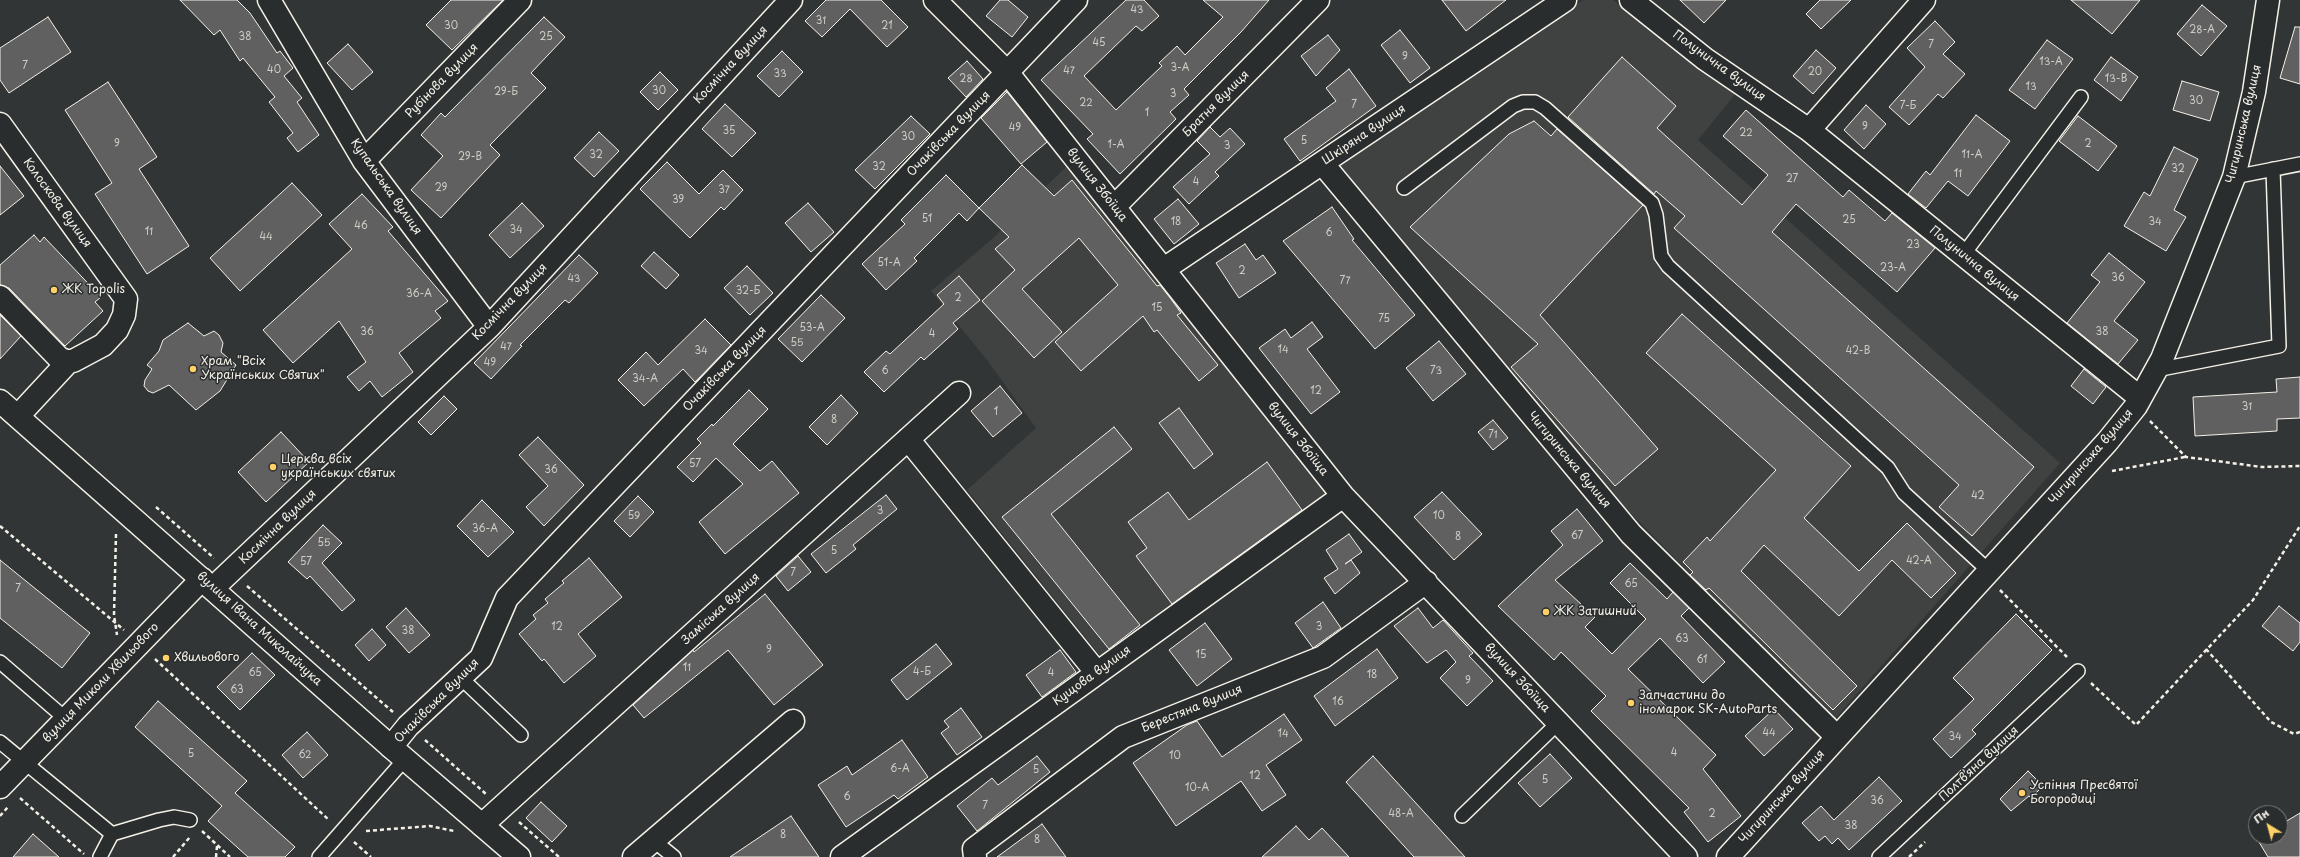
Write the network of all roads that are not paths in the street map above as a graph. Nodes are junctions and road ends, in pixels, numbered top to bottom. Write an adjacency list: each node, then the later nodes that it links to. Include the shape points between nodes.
1 (269, 0): 15 (street, Купальська вулиця)
2 (520, 0): 15 (street, Рубінова вулиця)
3 (791, 0): 25 (street, Космічна вулиця)
4 (935, 0): 11 (street, вулиця Збоїща)
5 (1076, 0): 11 (street, Очаківська вулиця)
6 (1318, 0): 21 (street, Братня вулиця)
7 (1564, 0): 16 (street, Шкіряна вулиця)
8 (1631, 0): 14 (street, Полунична вулиця, via 1705,59)
9 (1924, 0): 14 (street)
10 (2268, 0): 19 (street, Чигиринська вулиця, via 2254,92)
11 (1007, 72): 21 (street, вулиця Збоїща); 40 (street, Очаківська вулиця, via 507,598 481,658)
12 (2081, 97): 22 (lane)
13 (0, 124): 26 (street, Колоскова вулиця, via 126,299 124,315 117,330 103,345 87,356)
14 (1808, 130): 22 (street, Полунична вулиця)
15 (364, 161): 25 (street, Купальська вулиця)
16 (1322, 163): 23 (street, Шкіряна вулиця); 45 (street, Чигиринська вулиця, via 1631,534)
17 (2300, 164): 18 (lane)
18 (2274, 169): 19 (lane); 27 (lane, via 2279,346)
19 (2234, 177): 27 (street, Чигиринська вулиця)
20 (1404, 188): 34 (lane, via 1513,106 1523,102 1535,102 1545,108 1652,203 1661,256 1668,266 1888,468 1904,493)
21 (1114, 207): 23 (street, вулиця Збоїща)
22 (1963, 255): 30 (street, Полунична вулиця)
23 (1164, 269): 33 (street, вулиця Збоїща)
24 (0, 298): 26 (street)
25 (489, 327): 36 (street, Космічна вулиця, via 231,572)
26 (64, 359): 31 (street)
27 (2156, 370): 30 (street, Чигиринська вулиця)
28 (959, 393): 32 (street, Заміська вулиця)
29 (0, 401): 31 (street, вулиця Івана Миколайчука)
30 (2138, 401): 34 (street, Чигиринська вулиця, via 2107,442)
31 (18, 416): 36 (street, вулиця Івана Миколайчука)
32 (908, 439): 39 (street); 52 (street, Заміська вулиця)
33 (1343, 496): 35 (street, вулиця Збоїща); 39 (street, Кущова вулиця)
34 (1987, 573): 45 (street, Чигиринська вулиця)
35 (1426, 582): 43 (street, вулиця Збоїща); 61 (street, Берестяна вулиця, via 1323,657 1123,736 974,849)
36 (208, 583): 41 (street, вулиця Миколи Хвильового, via 134,648); 47 (street, вулиця Івана Миколайчука)
37 (0, 662): 41 (lane)
38 (2078, 671): 64 (lane, Полтвʼяна вулиця)
39 (1097, 673): 60 (street, Кущова вулиця)
40 (460, 677): 44 (lane); 47 (street, Очаківська вулиця, via 408,726)
41 (66, 719): 48 (street, вулиця Миколи Хвильового)
42 (793, 721): 54 (street)
43 (1559, 722): 50 (lane); 62 (street, вулиця Збоїща)
44 (521, 735)
45 (1837, 737): 63 (street, Чигиринська вулиця)
46 (0, 742): 48 (lane)
47 (398, 753): 52 (street, вулиця Івана Миколайчука); 56 (lane, via 341,831)
48 (25, 762): 49 (street, вулиця Миколи Хвильового); 53 (lane)
49 (9, 792)
50 (1462, 816)
51 (194, 824): 53 (lane, via 174,817)
52 (482, 825): 57 (street, вулиця Івана Миколайчука)
53 (112, 834): 55 (lane)
54 (653, 840): 58 (street); 59 (lane)
55 (100, 857)
56 (318, 857)
57 (519, 857)
58 (634, 857)
59 (674, 857)
60 (842, 857)
61 (975, 857)
62 (1686, 857)
63 (1728, 857)
64 (1879, 857)

